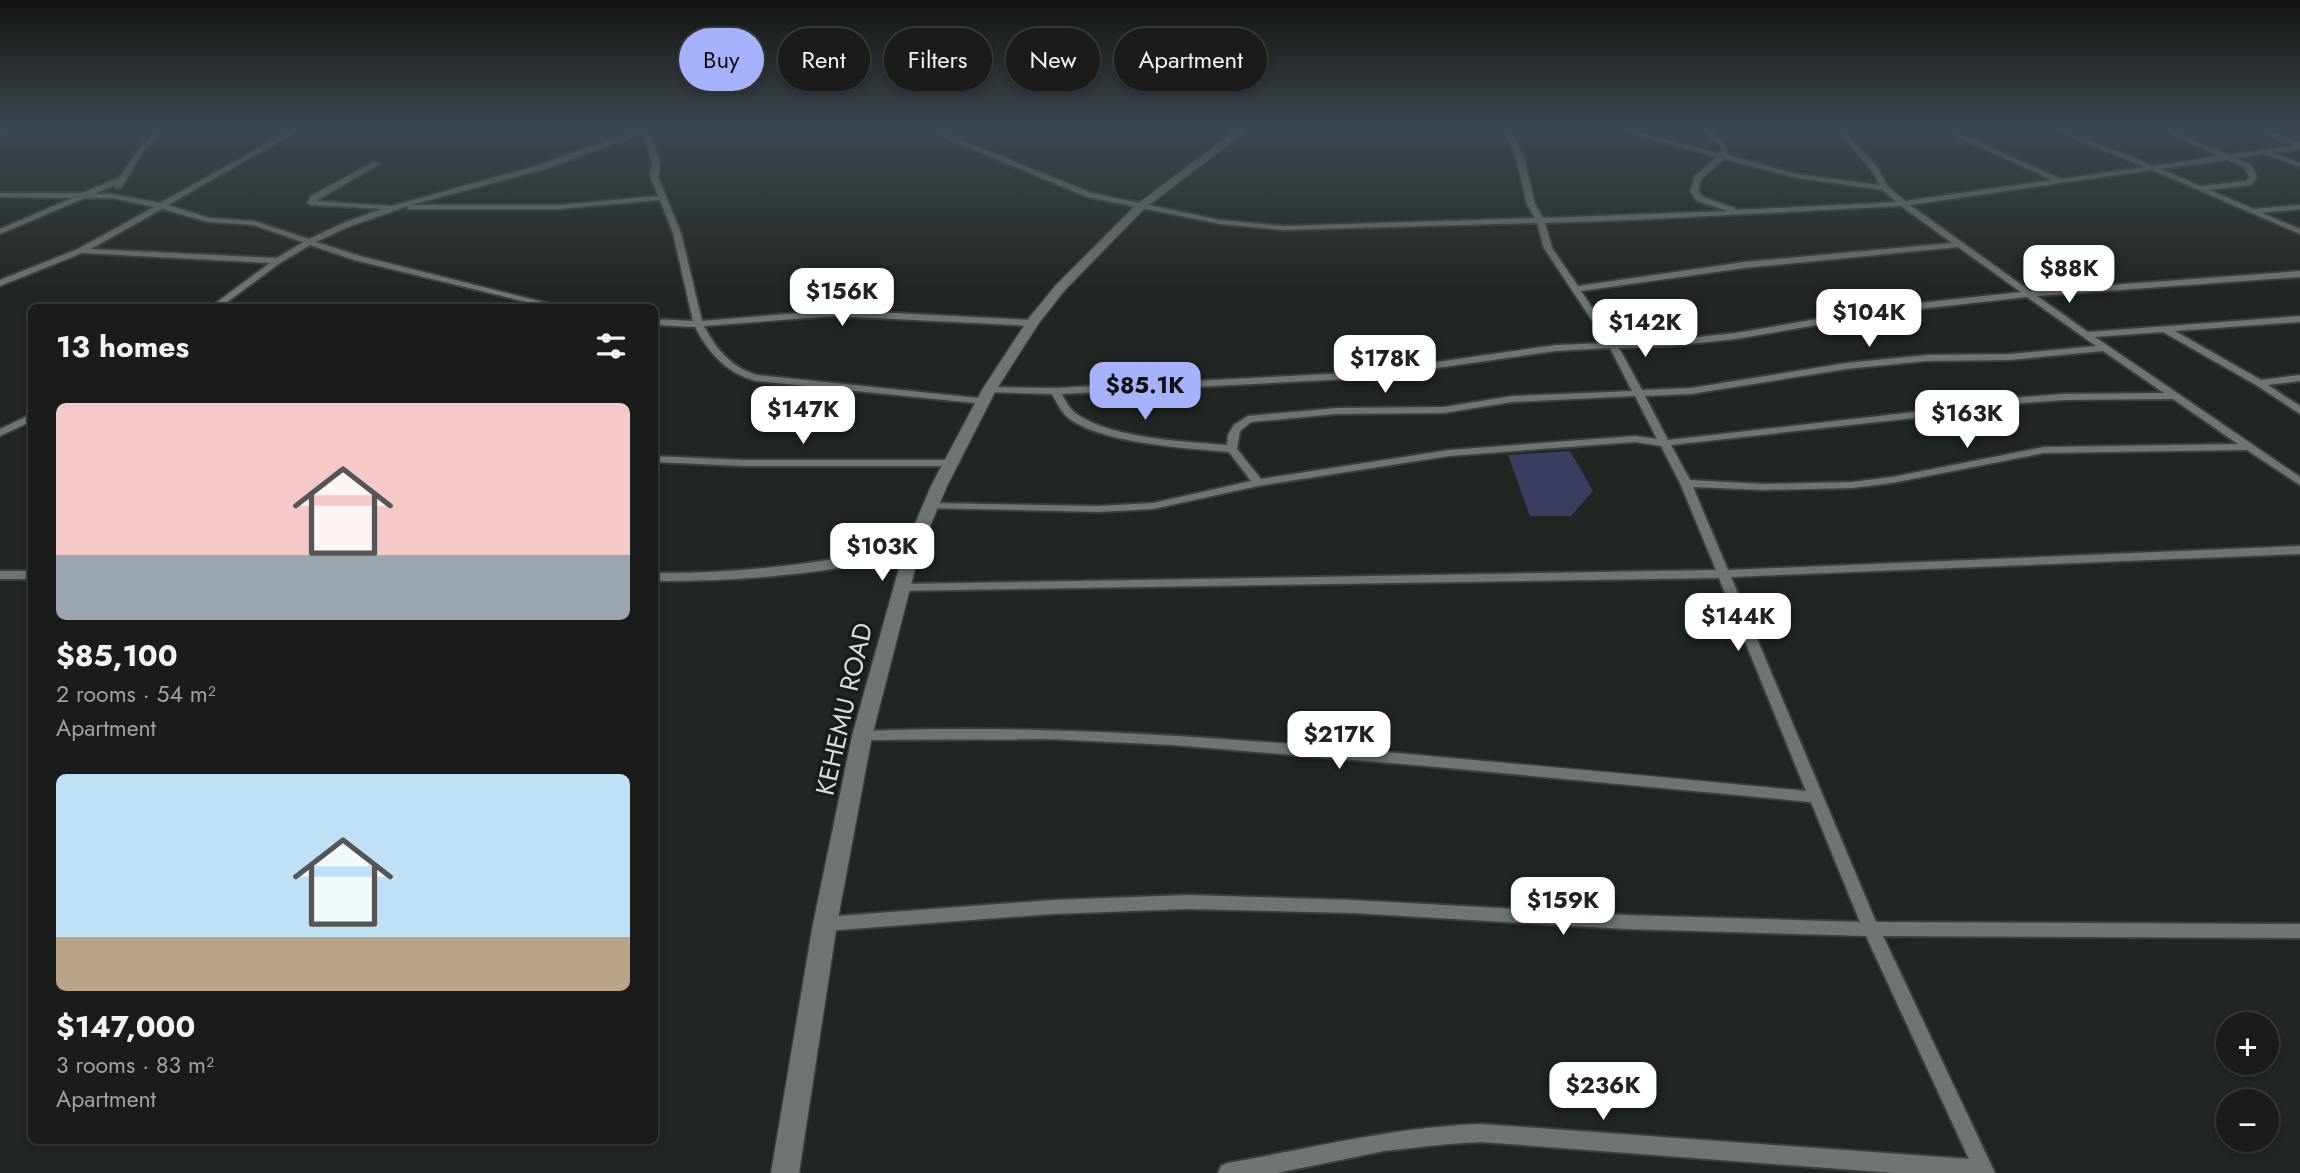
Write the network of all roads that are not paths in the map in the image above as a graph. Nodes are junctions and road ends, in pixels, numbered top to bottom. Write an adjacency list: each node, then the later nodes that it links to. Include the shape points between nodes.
1 (112, 183): 19 (street)
2 (119, 183): 20 (street)
3 (199, 183): 23 (street)
4 (342, 183): 25 (street, via 311,203)
5 (484, 183): 25 (street)
6 (656, 183): 21 (street)
7 (1056, 183): 26 (street)
8 (1172, 183): 26 (street, KEHEMU ROAD)
9 (1526, 183): 29 (street)
10 (1696, 183): 28 (street, via 1693,191 1700,199)
11 (1847, 183): 16 (street)
12 (1882, 183): 16 (street)
13 (2047, 183): 22 (street)
14 (2186, 183): 17 (street)
15 (2243, 183): 17 (street)
16 (1885, 188): 22 (street)
17 (2198, 188): 27 (street)
18 (0, 195): 19 (street)
19 (87, 195): 20 (street); 30 (street)
20 (112, 196): 23 (street)
21 (662, 198): 25 (street, via 545,208); 45 (street, via 677,233)
22 (1903, 204): 28 (street); 33 (street)
23 (158, 205): 32 (street, via 208,220 264,225); 34 (street)
24 (2300, 206): 27 (street)
25 (396, 207): 32 (street)
26 (1140, 207): 29 (street, via 1284,228); 44 (street, KEHEMU ROAD, via 1092,253)
27 (2251, 211): 31 (street)
28 (1736, 213): 29 (street)
29 (1540, 220): 38 (street, via 1548,248)
30 (0, 232)
31 (2300, 232)
32 (312, 241): 35 (street); 41 (street, via 357,258)
33 (1959, 245): 38 (street, via 1744,265); 39 (street)
34 (81, 251): 35 (street); 37 (street)
35 (281, 261): 40 (street)
36 (2300, 274): 39 (street)
37 (0, 283)
38 (1576, 289): 48 (street)
39 (2028, 294): 47 (street); 48 (street, via 1892,309 1736,336)
40 (219, 304)
41 (546, 304)
42 (2300, 319): 46 (street)
43 (658, 322): 45 (street)
44 (1033, 323): 45 (street, via 834,313); 54 (street, KEHEMU ROAD)
45 (698, 324): 54 (street, via 728,365 747,376 833,387)
46 (2165, 330): 47 (street); 51 (street)
47 (2086, 335): 49 (street)
48 (1612, 344): 52 (street, via 1367,375); 53 (street)
49 (2104, 348): 53 (street, via 2010,357 1927,358 1691,390); 55 (street)
50 (2300, 378): 51 (street)
51 (2259, 383): 56 (street)
52 (1056, 391): 54 (street); 61 (street, via 1075,418 1094,428)
53 (1637, 392): 59 (street); 61 (street, via 1512,399 1444,410 1264,416 1238,424)
54 (986, 396): 63 (street, KEHEMU ROAD)
55 (2173, 396): 59 (street, via 1986,403); 60 (street)
56 (2300, 411)
57 (28, 419): 58 (street)
58 (0, 433)
59 (1665, 443): 65 (street, via 1635,439 1448,453); 66 (street)
60 (2248, 447): 64 (street); 66 (street, via 2044,450 1852,485)
61 (1232, 449): 65 (street)
62 (658, 459): 63 (street)
63 (951, 463): 67 (street, KEHEMU ROAD)
64 (2300, 482)
65 (1258, 483): 67 (street, via 1153,506)
66 (1686, 483): 70 (street)
67 (931, 506): 68 (street, KEHEMU ROAD)
68 (912, 550): 73 (street, via 763,575); 74 (street, KEHEMU ROAD)
69 (2300, 550): 70 (street)
70 (1725, 574): 74 (street); 76 (street)
71 (0, 575): 72 (street)
72 (28, 575)
73 (658, 578)
74 (901, 588): 75 (street, KEHEMU ROAD)
75 (862, 736): 76 (street, via 932,732 1115,736); 77 (street, KEHEMU ROAD)
76 (1815, 797): 78 (street)
77 (825, 924): 78 (street, via 1188,902 1625,922); 81 (street, KEHEMU ROAD)
78 (1870, 927): 79 (street); 80 (street)
79 (2300, 931)
80 (1984, 1171): 82 (street, via 1470,1133 1393,1139)
81 (785, 1173)
82 (1228, 1173)

